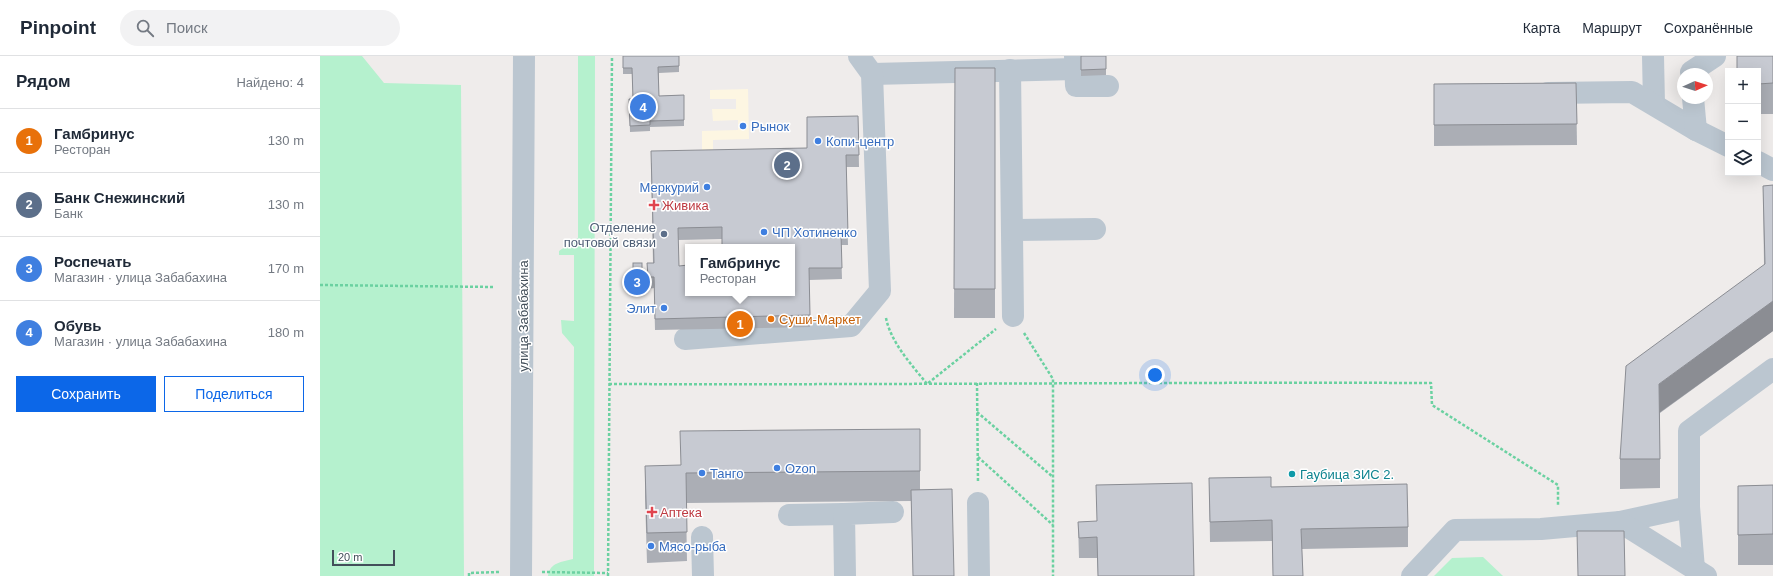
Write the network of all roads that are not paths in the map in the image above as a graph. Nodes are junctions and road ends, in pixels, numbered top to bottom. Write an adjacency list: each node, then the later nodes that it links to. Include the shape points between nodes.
1 (524, 56): 31 (street, улица Забабахина)
2 (859, 56): 9 (street)
3 (1653, 56): 12 (street)
4 (1715, 56): 7 (street)
5 (1075, 62): 8 (street); 10 (street, via 1076,86)
6 (984, 63): 8 (street); 9 (street)
7 (1698, 68)
8 (1010, 70): 19 (street)
9 (872, 74): 21 (street, via 880,291 851,326)
10 (1108, 86)
11 (1531, 93): 12 (street, via 1632,92)
12 (1654, 104): 14 (street)
13 (1694, 104): 14 (street)
14 (1696, 130): 15 (street)
15 (1725, 144)
16 (1761, 164): 17 (street)
17 (1773, 170)
18 (1095, 229): 19 (street)
19 (1012, 230): 20 (street)
20 (1013, 316)
21 (685, 339)
22 (1773, 369): 24 (street, via 1689,431)
23 (978, 503): 34 (street)
24 (1689, 507): 28 (street); 30 (street)
25 (893, 512): 26 (street)
26 (844, 514): 27 (street); 33 (street)
27 (789, 515)
28 (1620, 522): 30 (street); 35 (street, via 1455,530)
29 (702, 537): 32 (street)
30 (1700, 572)
31 (521, 576)
32 (703, 576)
33 (845, 576)
34 (979, 576)
35 (1412, 576)

